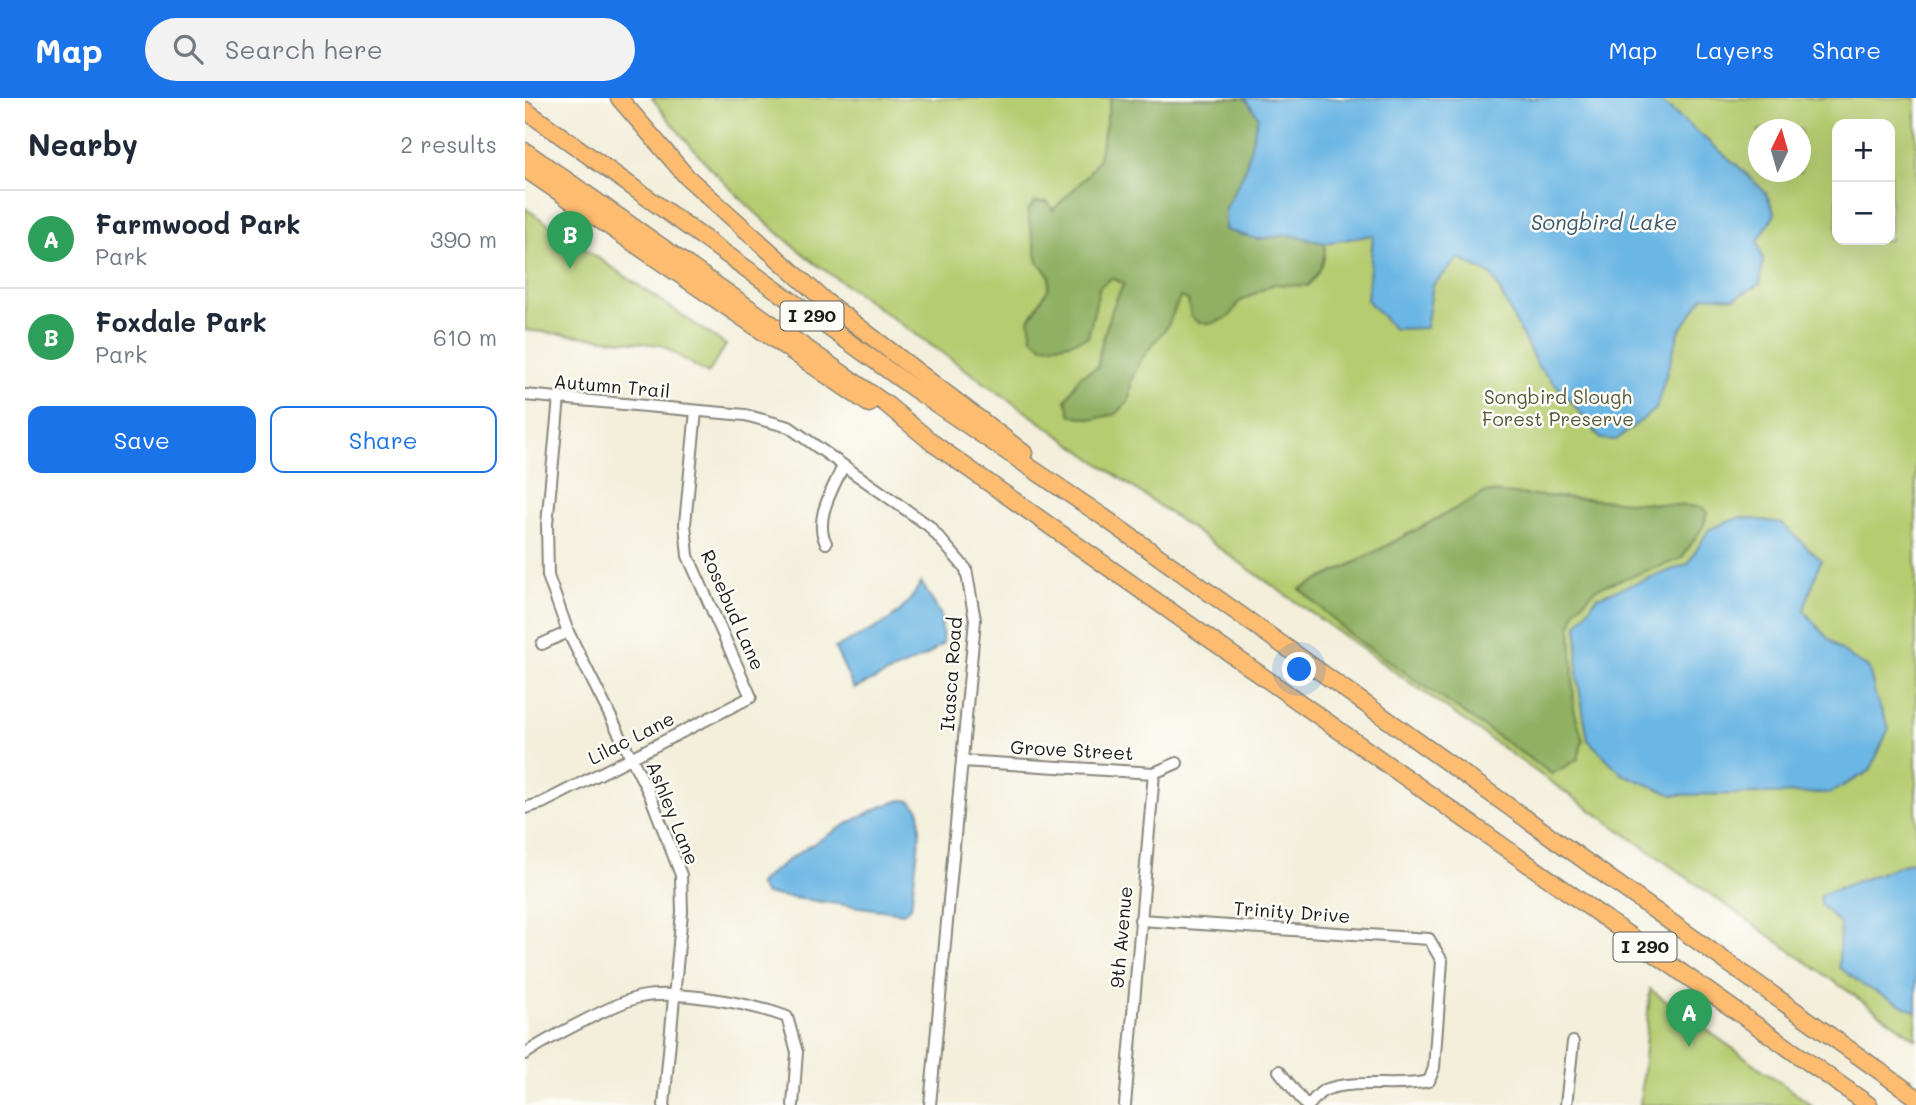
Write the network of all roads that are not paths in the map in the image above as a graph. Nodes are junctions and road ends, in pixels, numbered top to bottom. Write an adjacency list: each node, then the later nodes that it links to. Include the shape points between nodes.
1 (618, 98): 10 (highway, via 687,177 825,301)
2 (525, 110): 10 (highway, I 290, via 931,401)
3 (525, 151): 8 (highway, I 290, via 886,404)
4 (525, 169): 8 (highway, via 848,391)
5 (525, 395): 6 (street, Autumn Trail)
6 (559, 398): 7 (street, Autumn Trail); 12 (street, Ashley Lane, via 547,557 548,576)
7 (695, 411): 9 (street, Itasca Road, via 789,427); 14 (street, Rosebud Lane, via 685,524 688,556)
8 (934, 444): 32 (highway, I 290)
9 (843, 466): 11 (street, via 824,510); 16 (street, Itasca Road, via 929,526 966,569 975,620)
10 (1102, 516): 25 (highway, I 290)
11 (826, 543)
12 (568, 632): 13 (street); 15 (street, Ashley Lane)
13 (542, 644)
14 (751, 697): 15 (street, Lilac Lane)
15 (631, 757): 19 (street, Lilac Lane); 21 (street, Ashley Lane, via 681,875)
16 (962, 761): 18 (street, Grove Street); 28 (street, Itasca Road)
17 (1177, 763): 18 (street, Grove Street)
18 (1154, 773): 20 (street, 9th Avenue)
19 (525, 808)
20 (1140, 920): 29 (street, 9th Avenue); 30 (street, Trinity Drive, via 1429,939 1442,961 1434,1068 1429,1081 1322,1090)
21 (675, 997): 23 (street, via 653,995 629,1001); 26 (street, Ashley Lane); 27 (street, via 761,1007 787,1017 797,1052)
22 (1573, 1042): 31 (street)
23 (525, 1054)
24 (1279, 1071): 30 (street)
25 (1916, 1097)
26 (663, 1105)
27 (793, 1105)
28 (930, 1105)
29 (1125, 1105)
30 (1308, 1105)
31 (1566, 1105)
32 (1869, 1105)

